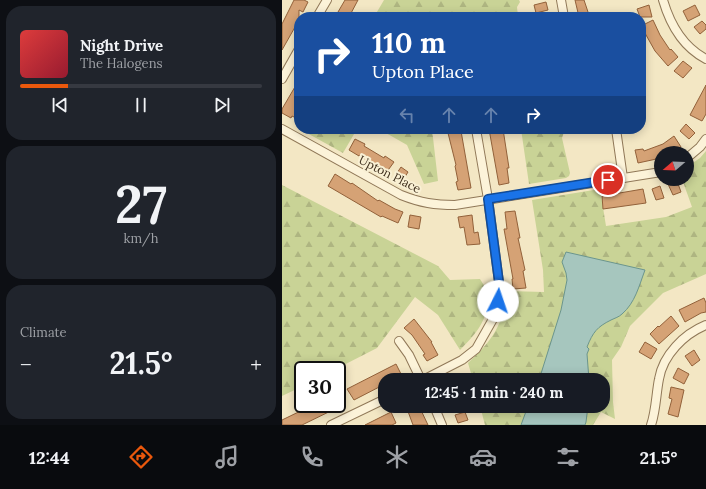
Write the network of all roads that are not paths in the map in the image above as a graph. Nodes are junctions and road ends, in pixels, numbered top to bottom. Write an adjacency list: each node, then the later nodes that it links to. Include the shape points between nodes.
1 (327, 0): 4 (street)
2 (561, 0): 5 (street)
3 (663, 0): 7 (street, via 667,16 678,34)
4 (320, 12)
5 (563, 12)
6 (294, 58): 8 (street)
7 (706, 59)
8 (282, 79)
9 (282, 130): 16 (street, Upton Place, via 401,196 418,202 456,205)
10 (477, 134): 16 (street)
11 (617, 134): 15 (street)
12 (706, 139): 13 (street)
13 (694, 152)
14 (654, 173): 15 (street, Upton Place)
15 (623, 178): 16 (street, Upton Place)
16 (488, 199): 20 (street, via 499,282 494,319 476,349 462,360)
17 (706, 325): 25 (street, via 682,339 668,358 659,377)
18 (399, 341): 19 (street)
19 (418, 373)
20 (436, 373)
21 (378, 402): 23 (street)
22 (437, 413): 24 (street)
23 (331, 425)
24 (442, 425)
25 (651, 425)

